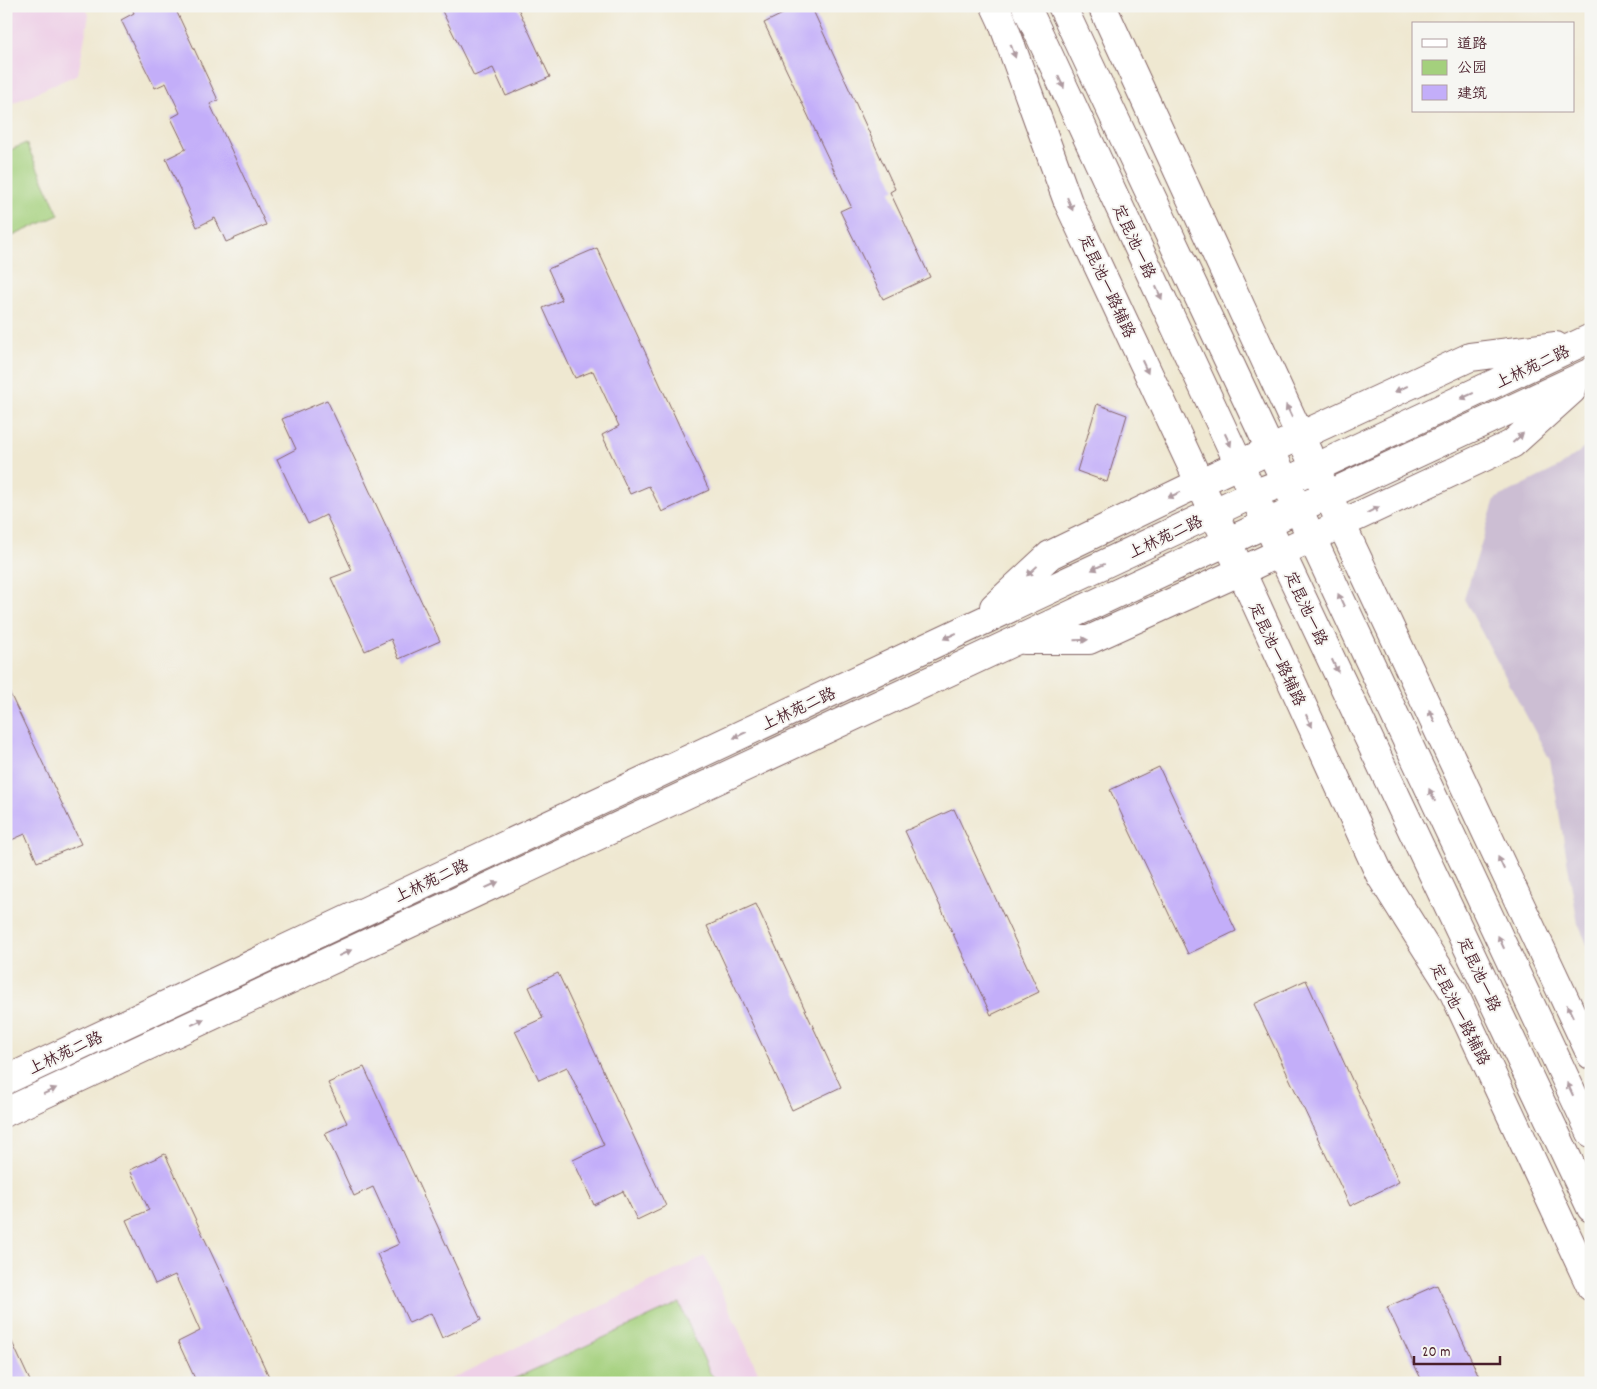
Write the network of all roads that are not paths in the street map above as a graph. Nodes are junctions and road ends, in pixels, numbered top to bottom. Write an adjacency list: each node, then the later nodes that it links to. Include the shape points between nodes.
1 (995, 6): 12 (street, 定昆池一路辅路, one-way to 12, via 1068,202)
2 (1026, 6): 9 (street, 定昆池一路, one-way to 9)
3 (1062, 6): 8 (street, 定昆池一路)
4 (1102, 6): 7 (street, one-way to 4)
5 (1586, 340): 7 (street, one-way to 7, via 1470,358); 10 (street, 上林苑二路, one-way to 10)
6 (1591, 372): 14 (street, 上林苑二路); 18 (street, one-way to 6, via 1512,444)
7 (1301, 436): 8 (street); 10 (street)
8 (1270, 450): 9 (street); 11 (street, 定昆池一路)
9 (1240, 465): 12 (street); 13 (street, 定昆池一路)
10 (1316, 468): 11 (street, 上林苑二路); 14 (street)
11 (1285, 482): 13 (street, 上林苑二路); 15 (street, 定昆池一路)
12 (1200, 483): 16 (street, 定昆池一路辅路); 23 (street, one-way to 23, via 1050,554)
13 (1253, 494): 16 (street, 上林苑二路); 17 (street, 定昆池一路)
14 (1328, 494): 15 (street, 上林苑二路); 18 (street)
15 (1298, 508): 17 (street, 上林苑二路); 19 (street, 定昆池一路)
16 (1214, 513): 20 (street, 定昆池一路辅路); 23 (street, 上林苑二路, one-way to 23)
17 (1267, 523): 20 (street, 上林苑二路); 21 (street, 定昆池一路)
18 (1342, 524): 19 (street); 25 (street, one-way to 18)
19 (1311, 538): 21 (street); 28 (street, 定昆池一路, one-way to 19)
20 (1227, 542): 22 (street, 定昆池一路辅路); 24 (street, 上林苑二路)
21 (1281, 553): 22 (street); 29 (street, 定昆池一路, one-way to 29)
22 (1241, 572): 24 (street, one-way to 22, via 1089,640); 30 (street, 定昆池一路辅路, one-way to 30, via 1380,875 1453,991)
23 (975, 624): 26 (street, 上林苑二路, one-way to 26)
24 (1015, 640): 27 (street, 上林苑二路, one-way to 24)
25 (1591, 1055)
26 (6, 1080)
27 (6, 1112)
28 (1591, 1133)
29 (1591, 1208)
30 (1591, 1287)

